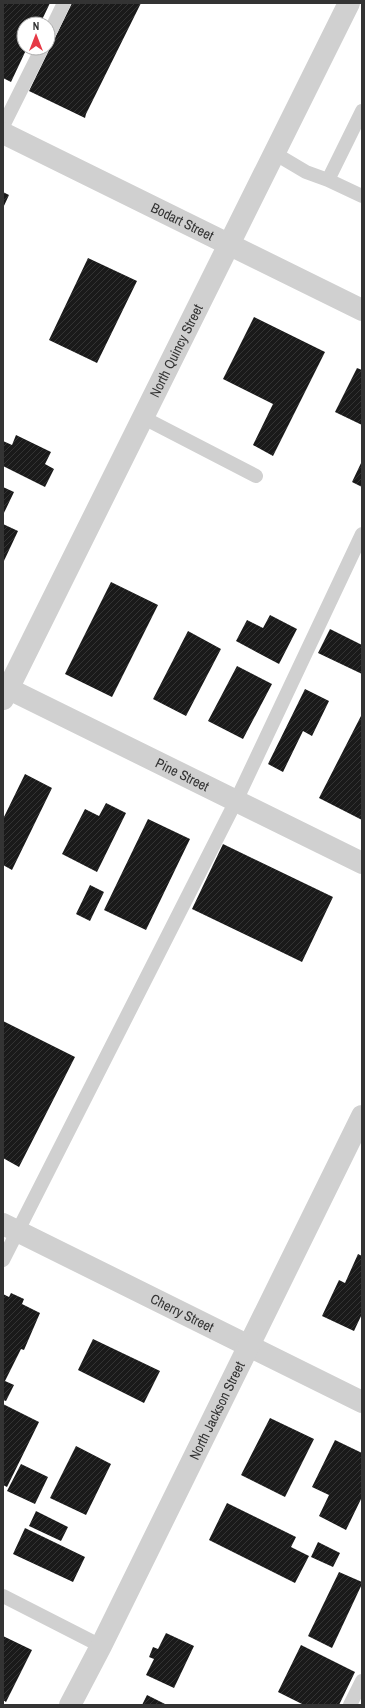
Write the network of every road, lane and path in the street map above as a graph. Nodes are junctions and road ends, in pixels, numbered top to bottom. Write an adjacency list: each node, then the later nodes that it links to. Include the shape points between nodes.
1 (64, 3): 3 (lane)
2 (349, 3): 8 (street, North Quincy Street)
3 (56, 20)
4 (38, 56): 6 (lane)
5 (362, 111): 9 (lane)
6 (3, 126)
7 (3, 133): 11 (street, Bodart Street)
8 (274, 153): 9 (lane, via 306,172); 11 (street, North Quincy Street)
9 (328, 180): 10 (lane)
10 (362, 196)
11 (228, 245): 12 (street, Bodart Street); 13 (street, North Quincy Street)
12 (362, 310)
13 (142, 417): 14 (lane); 16 (street, North Quincy Street)
14 (256, 476)
15 (362, 534): 17 (lane)
16 (5, 691): 17 (street, Pine Street)
17 (236, 801): 18 (street, Pine Street); 20 (lane)
18 (362, 863)
19 (362, 1116): 22 (street, North Jackson Street)
20 (10, 1227): 21 (lane); 22 (street, Cherry Street)
21 (3, 1260)
22 (248, 1345): 23 (street, Cherry Street); 25 (street, North Jackson Street)
23 (362, 1402)
24 (3, 1596): 25 (lane)
25 (101, 1646): 27 (street, North Jackson Street)
26 (362, 1681): 28 (lane)
27 (70, 1705)
28 (350, 1705)

